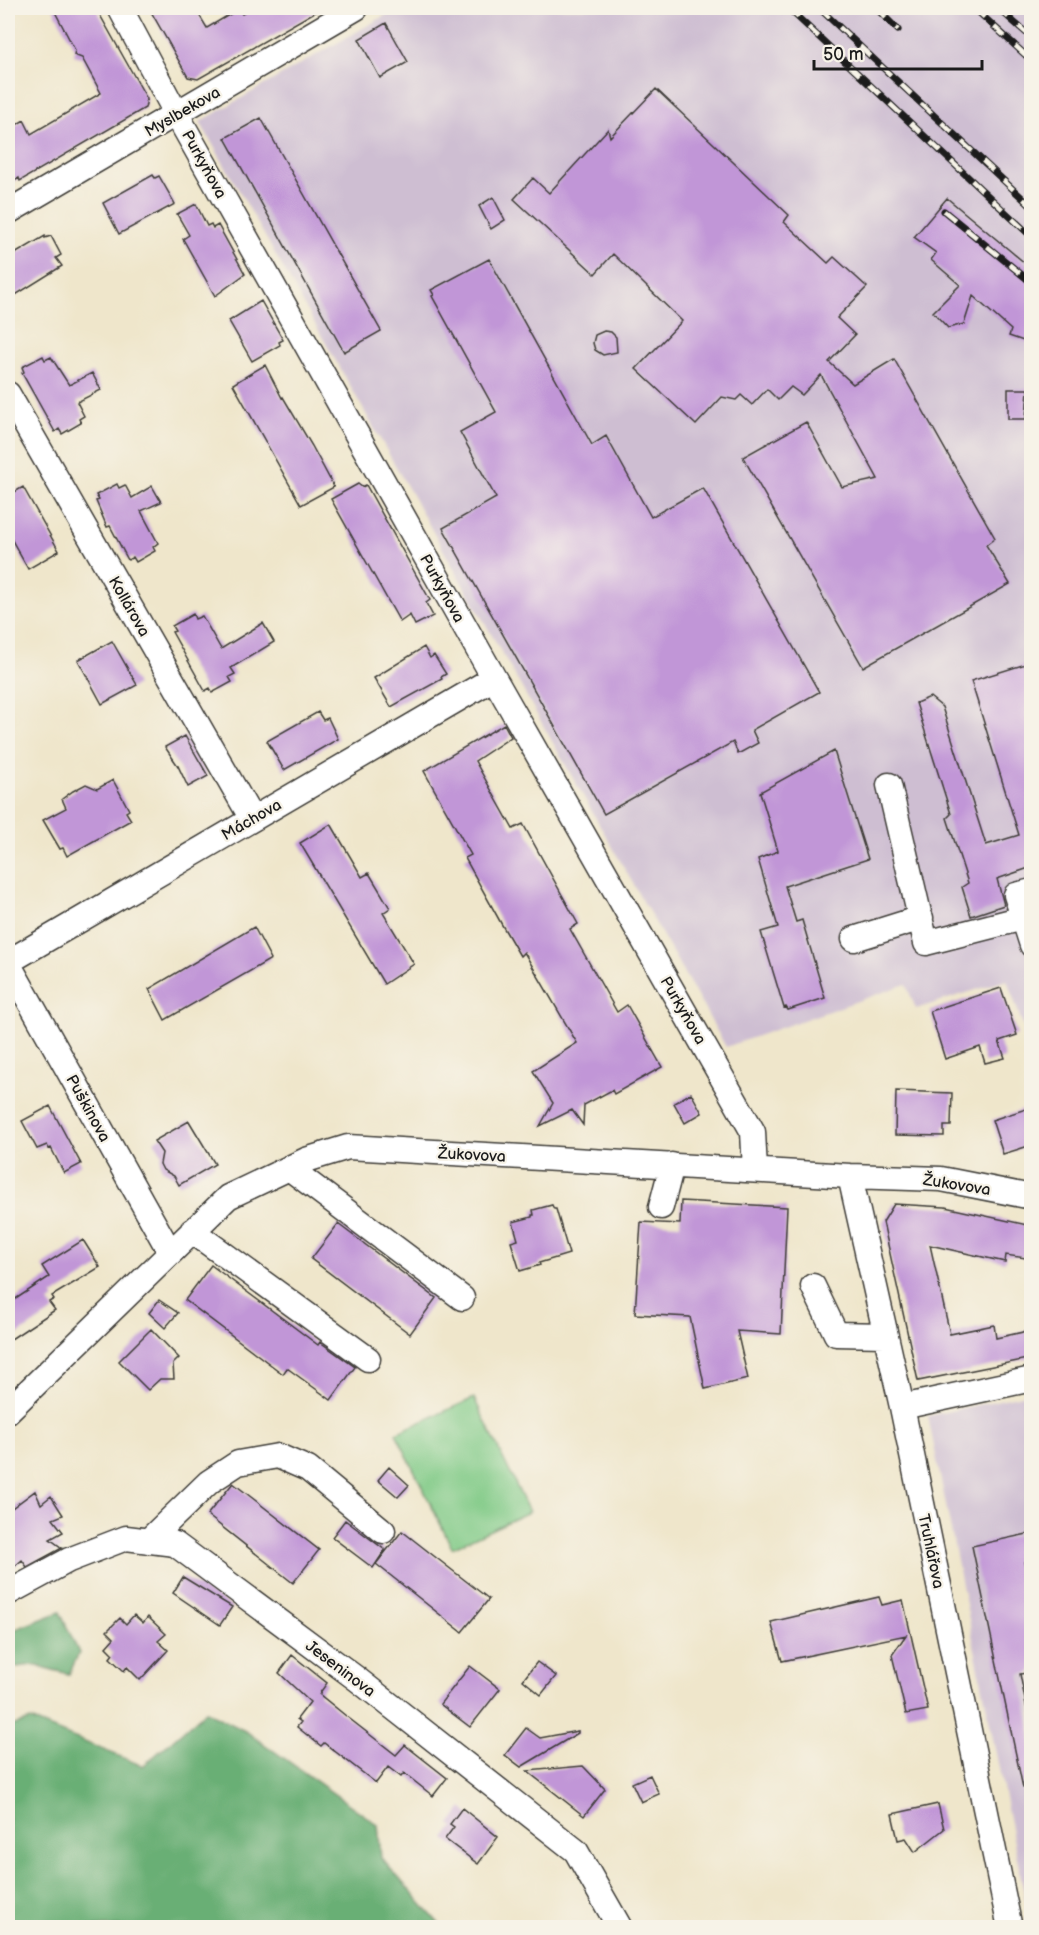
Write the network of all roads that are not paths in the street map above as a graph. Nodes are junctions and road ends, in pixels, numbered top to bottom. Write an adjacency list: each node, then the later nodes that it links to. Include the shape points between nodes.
1 (120, 8): 3 (street, Purkyňova)
2 (356, 8): 3 (street, Myslbekova)
3 (177, 114): 4 (street, Myslbekova); 6 (street, Purkyňova)
4 (8, 212)
5 (8, 394): 8 (street, Kollárova)
6 (494, 678): 8 (street, Máchova); 17 (street, Purkyňova, via 753,1132)
7 (889, 785): 10 (street)
8 (252, 819): 14 (street, Máchova)
9 (1032, 891): 11 (street, via 1016,896)
10 (921, 918): 11 (street, via 926,943); 12 (street)
11 (1023, 918): 13 (street)
12 (854, 939)
13 (1032, 945)
14 (8, 963): 22 (street, Puškinova)
15 (672, 1165): 16 (street, Žukovova, via 348,1148); 17 (street, Žukovova); 20 (street)
16 (289, 1168): 21 (street, Žukovova, via 228,1197); 24 (street)
17 (755, 1170): 18 (street, Žukovova)
18 (850, 1176): 19 (street, Žukovova, via 941,1179); 25 (street, Truhlářova)
19 (1032, 1197)
20 (662, 1207)
21 (192, 1231): 22 (street, Žukovova); 26 (street)
22 (170, 1252): 29 (street, Žukovova)
23 (813, 1286): 25 (street, via 836,1334)
24 (462, 1298)
25 (885, 1335): 28 (street, Truhlářova)
26 (368, 1359)
27 (1032, 1379): 28 (street)
28 (902, 1407): 34 (street, Truhlářova)
29 (8, 1411)
30 (383, 1531): 31 (street, via 308,1469 278,1456 238,1463 209,1482)
31 (148, 1541): 32 (street, Jeseninova, via 126,1538 69,1560); 33 (street, Jeseninova, via 175,1544 576,1851)
32 (8, 1593)
33 (620, 1928)
34 (1010, 1928)

